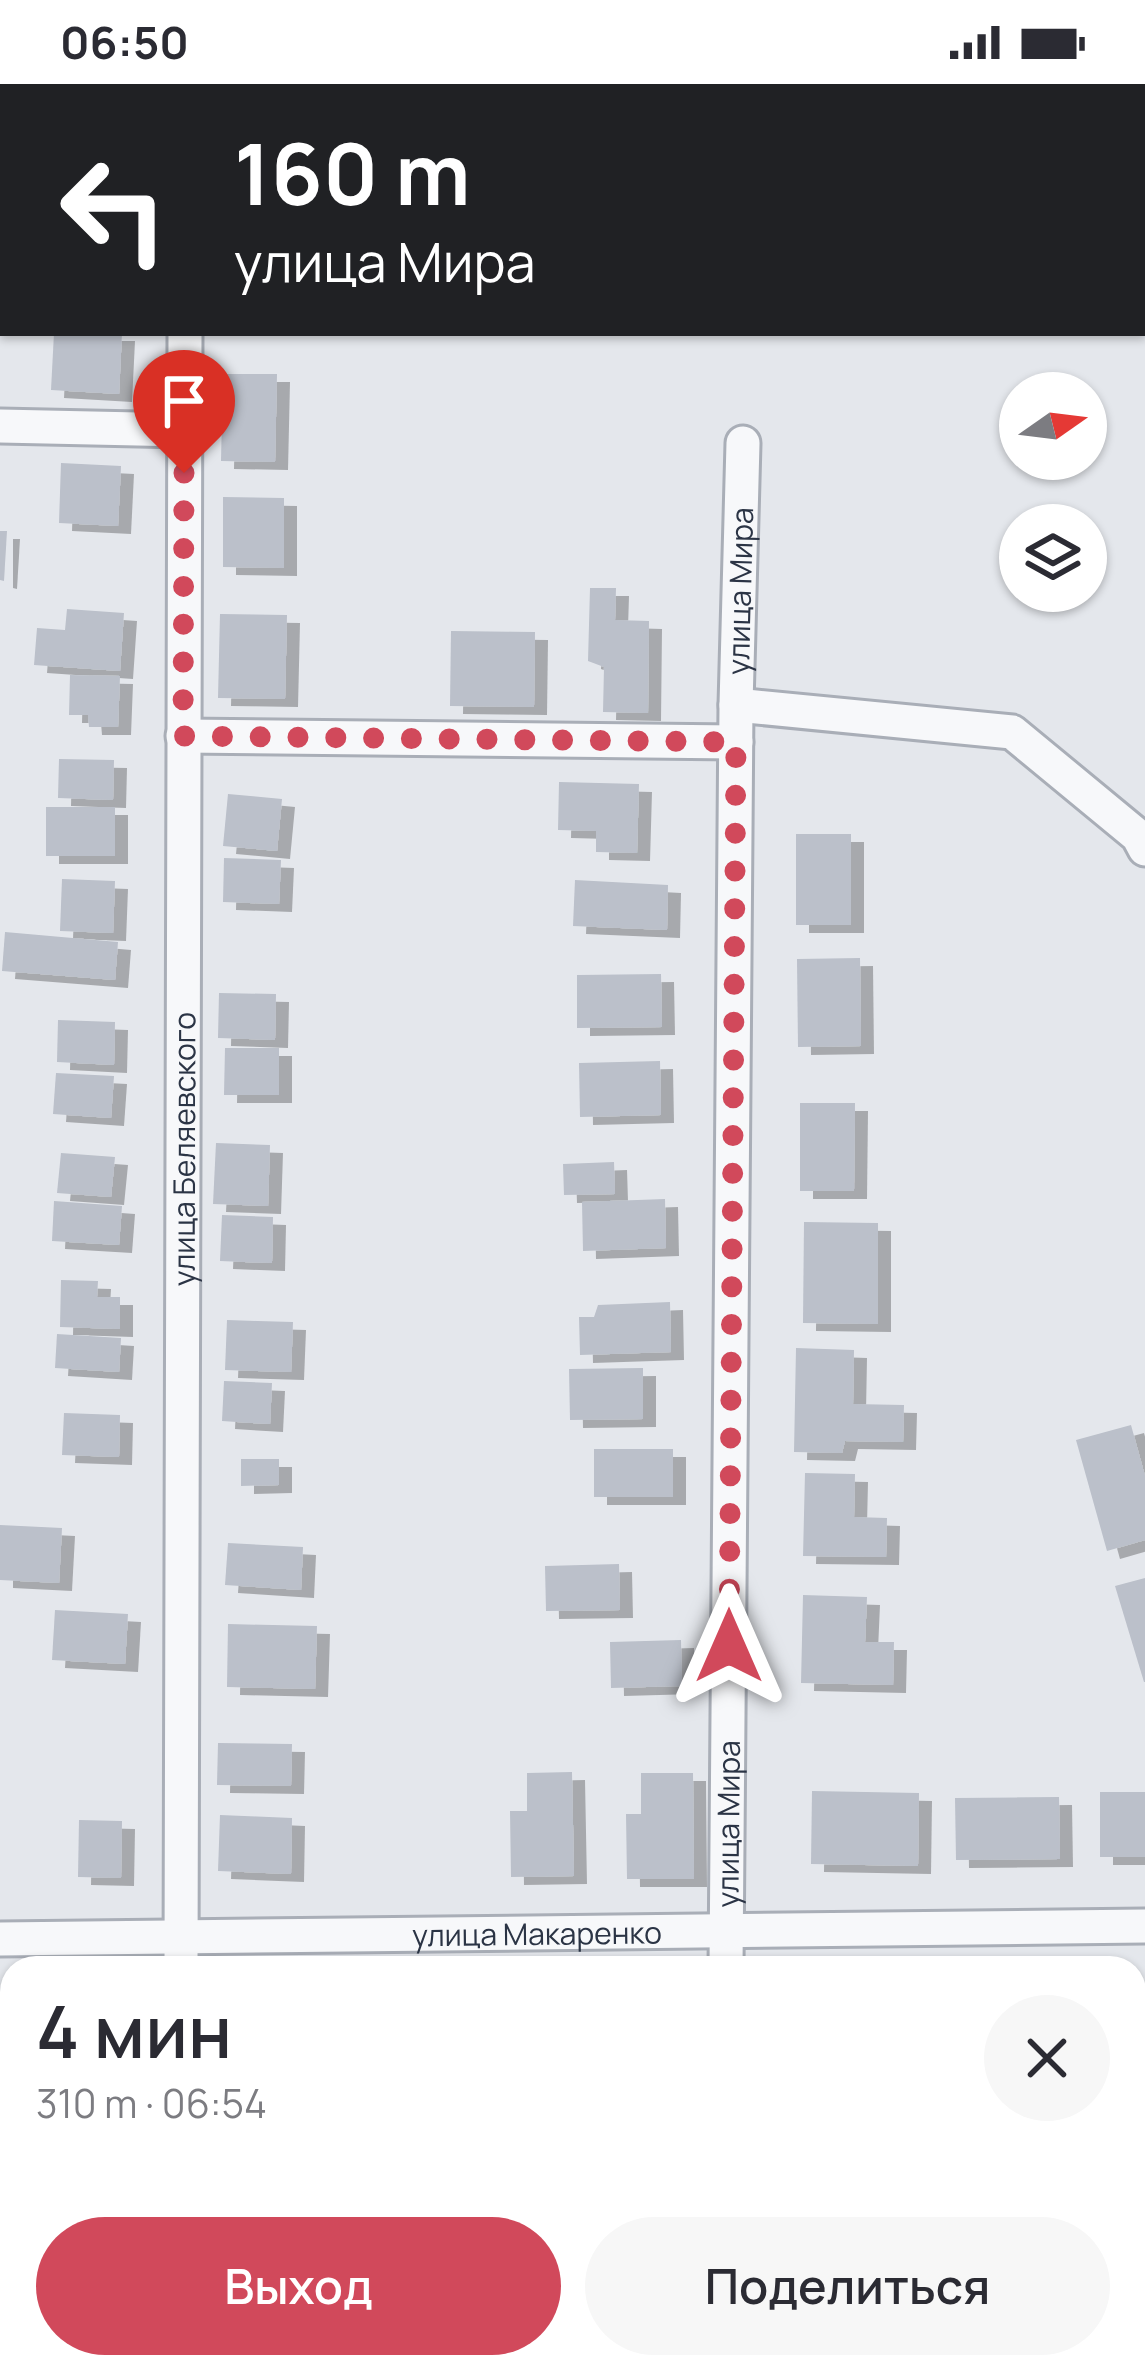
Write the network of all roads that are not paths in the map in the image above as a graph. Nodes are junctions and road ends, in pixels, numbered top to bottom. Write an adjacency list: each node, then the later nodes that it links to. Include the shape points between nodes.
1 (184, 336): 3 (street, улица Беляевского)
2 (0, 426): 3 (street)
3 (184, 430): 6 (street, улица Беляевского)
4 (743, 443): 5 (street, улица Мира)
5 (736, 705): 7 (street, улица Мира); 8 (street, via 1012,731)
6 (183, 736): 7 (street); 12 (street, улица Беляевского)
7 (736, 742): 10 (street, улица Мира)
8 (1145, 849)
9 (1145, 1926): 10 (street, улица Макаренко)
10 (727, 1931): 12 (street, улица Макаренко); 13 (street, улица Мира)
11 (0, 1940): 12 (street, улица Макаренко)
12 (181, 1953)
13 (726, 1956)

